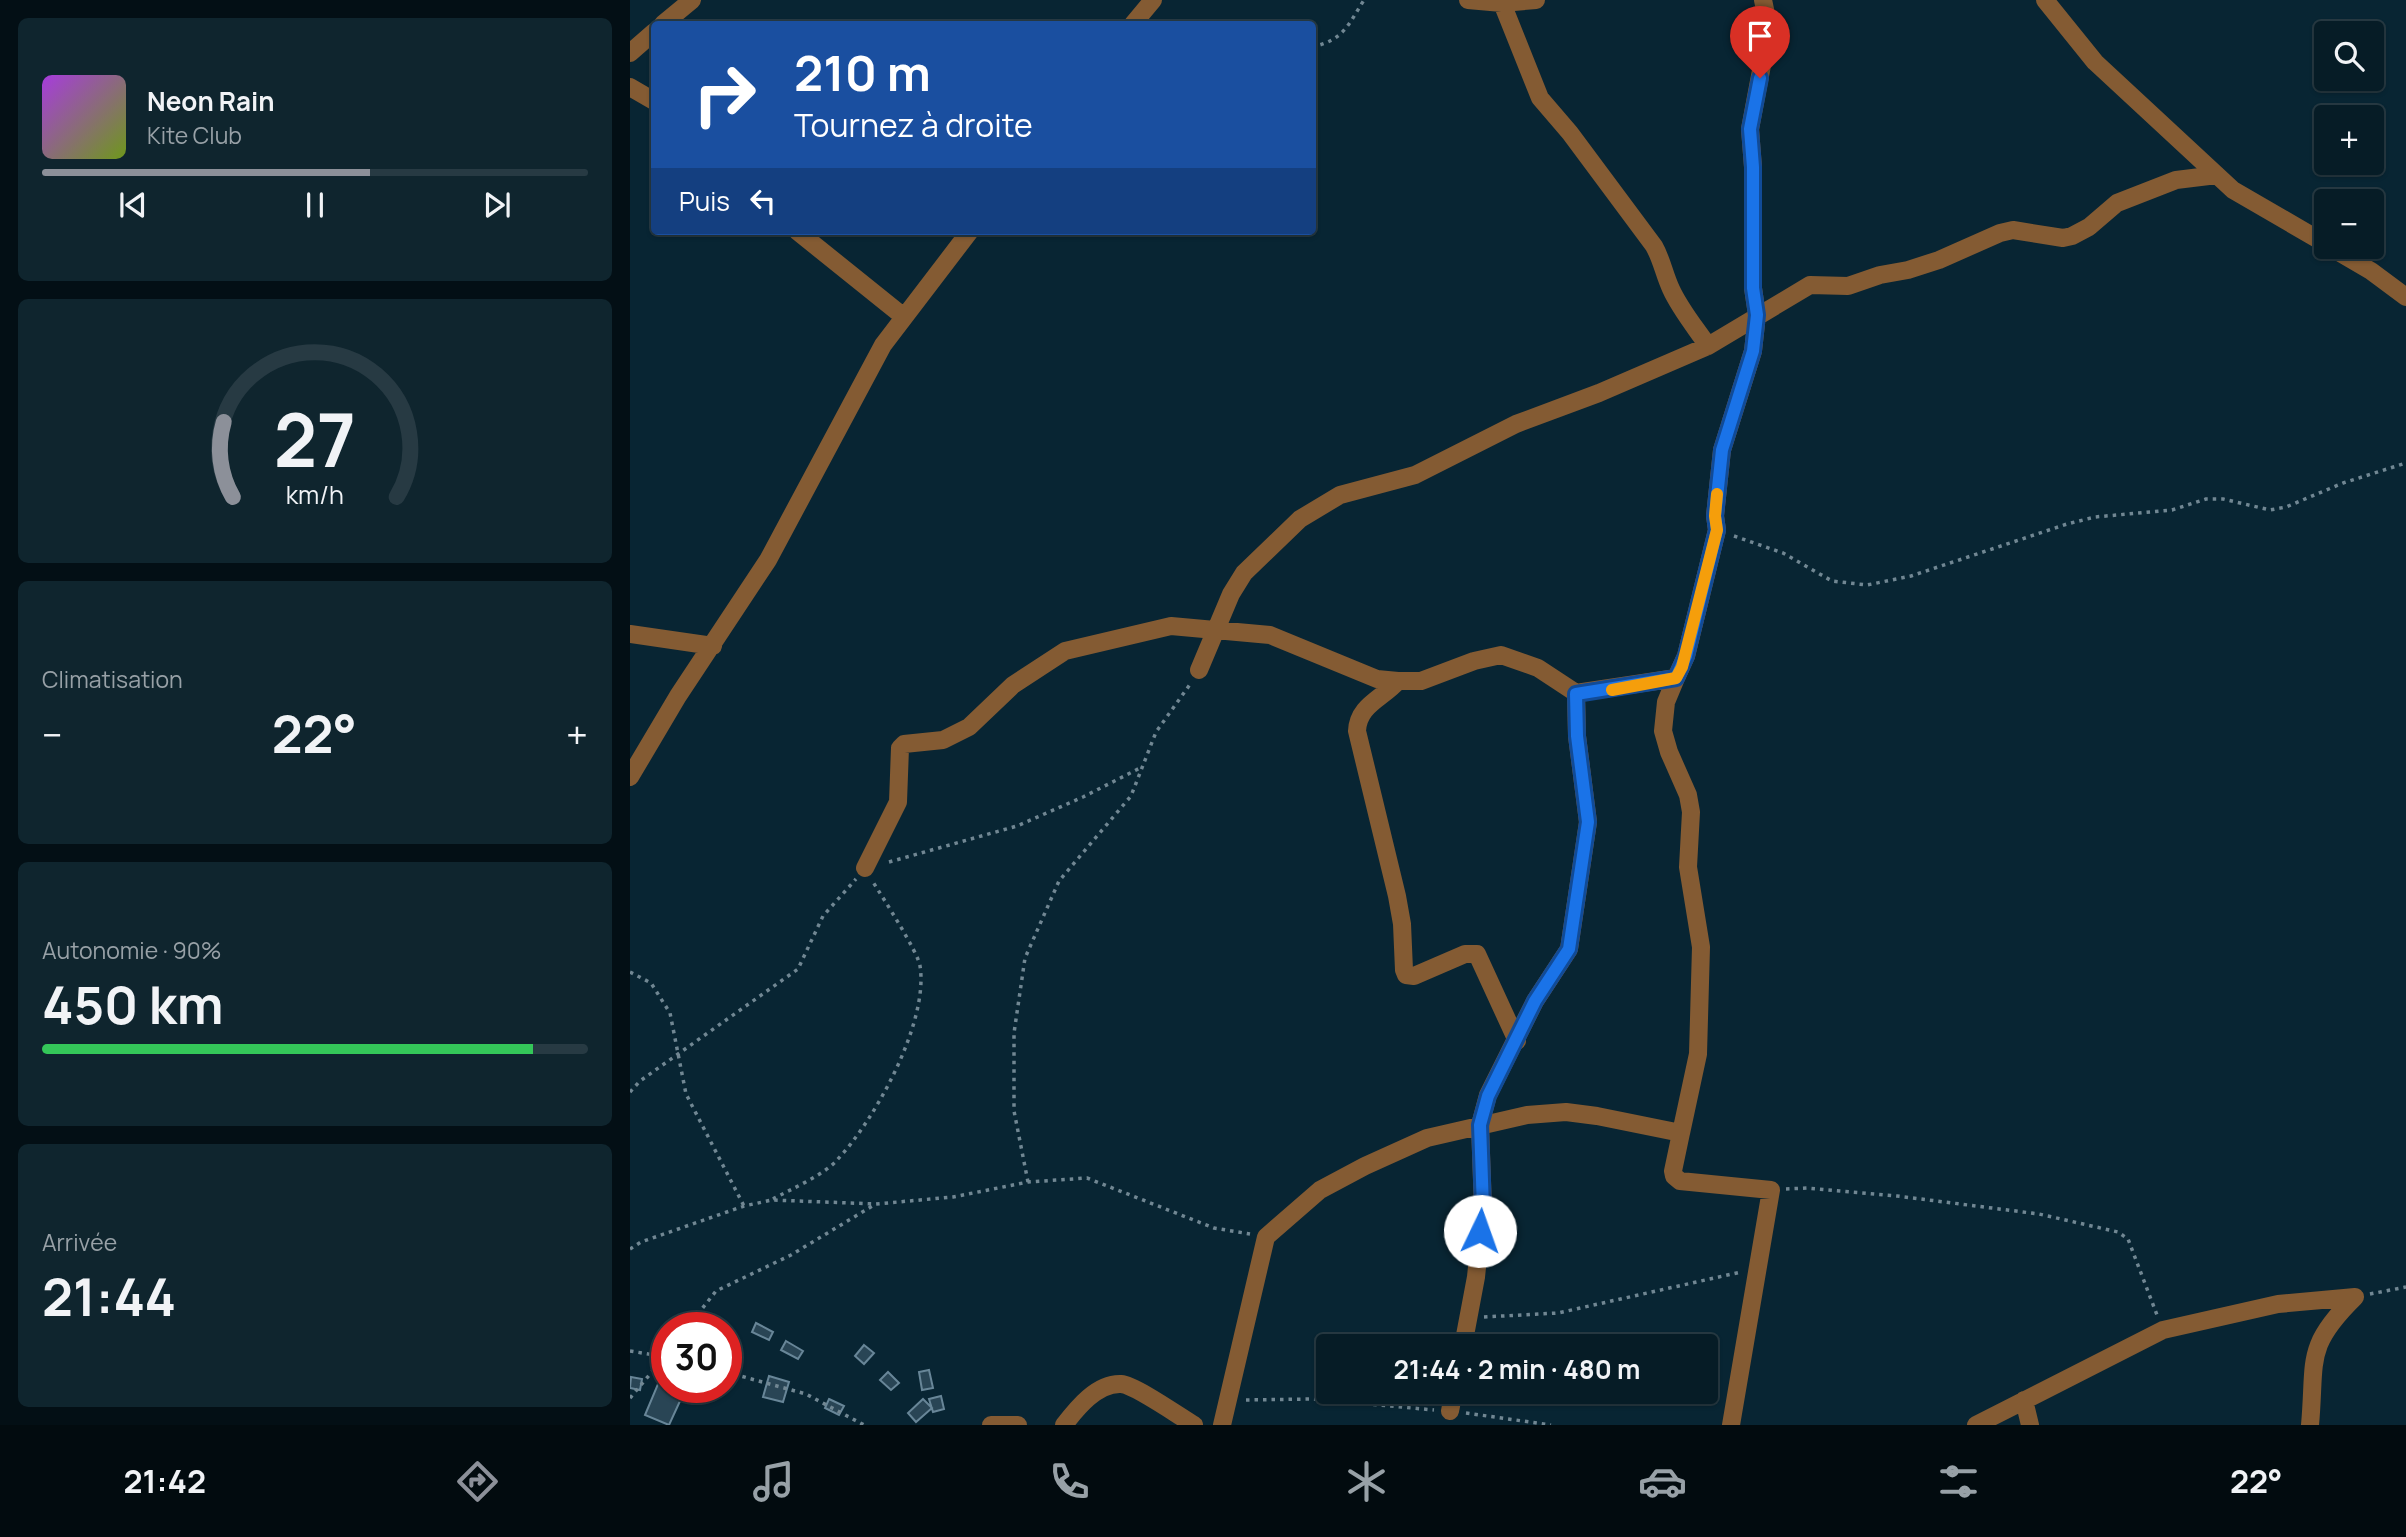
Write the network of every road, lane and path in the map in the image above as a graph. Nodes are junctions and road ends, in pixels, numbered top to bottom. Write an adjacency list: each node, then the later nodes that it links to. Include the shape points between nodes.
1 (692, 0): 9 (street)
2 (1153, 0): 10 (street)
3 (1364, 0): 12 (path, via 1341,36)
4 (1468, 0): 8 (street)
5 (1536, 0): 8 (street)
6 (1763, 0): 22 (street, via 1769,28 1750,129)
7 (2045, 0): 16 (street, via 2095,62)
8 (1502, 3): 24 (street, via 1540,99 1654,246 1677,300)
9 (667, 21)
10 (1136, 21)
11 (651, 35): 13 (street)
12 (1316, 46)
13 (630, 53)
14 (630, 87): 15 (street)
15 (651, 98)
16 (2217, 175): 19 (street, via 2233,190); 22 (street, via 2176,180 2117,203 2072,236 2013,230 2000,233 1908,270 1849,286 1810,285)
17 (802, 235): 23 (street)
18 (968, 235): 23 (street)
19 (2314, 238)
20 (2350, 259): 21 (street)
21 (2406, 297)
22 (1757, 315): 24 (street); 26 (street, via 1753,351 1722,450)
23 (904, 317): 29 (street, via 883,345 768,560)
24 (1708, 346): 27 (street, via 1516,424 1415,475 1339,495 1313,510 1244,573)
25 (2406, 463): 26 (path, via 2286,507 2270,510 2206,499 2172,510 2095,517 1911,576 1867,585 1832,581 1783,552)
26 (1717, 530): 31 (street, via 1686,656)
27 (1218, 630): 30 (street); 32 (street, via 1270,635 1377,679); 36 (street, via 1171,626 1065,651 1013,685 969,727 943,740 904,744 900,748 898,802)
28 (630, 634): 29 (street)
29 (713, 646): 35 (street)
30 (1199, 670): 34 (path, via 1156,732)
31 (1676, 678): 33 (street); 42 (street, via 1666,702 1663,731 1691,812 1688,867 1701,947 1698,1054)
32 (1398, 681): 33 (street, via 1421,681 1501,654 1538,668); 38 (street, via 1369,703 1360,714 1357,731 1397,896 1404,970 1414,976 1465,954 1477,954)
33 (1576, 694): 38 (street, via 1588,822 1569,949 1535,1001)
34 (1142, 767): 36 (path, via 1017,826); 43 (path, via 1131,796 1059,881 1025,958 1014,1033 1014,1111)
35 (630, 777)
36 (865, 868): 39 (path, via 824,916 798,969); 45 (path, via 920,964 920,998 886,1091 836,1162)
37 (630, 972): 39 (path, via 652,984 670,1013)
38 (1517, 1041): 41 (street, via 1488,1096)
39 (679, 1054): 40 (path); 47 (path, via 686,1094)
40 (630, 1092)
41 (1480, 1125): 42 (street, via 1566,1112); 48 (street, via 1427,1138 1365,1166 1320,1190); 54 (street, via 1483,1208)
42 (1681, 1133): 44 (street, via 1673,1171 1677,1179)
43 (1028, 1182): 46 (path, via 953,1197); 48 (path, via 1087,1178 1214,1227)
44 (1771, 1190): 50 (street); 55 (path, via 1807,1188 1897,1196 2039,1214 2118,1232 2128,1239)
45 (772, 1200): 46 (path); 47 (path)
46 (876, 1204): 53 (path, via 791,1255 716,1291)
47 (744, 1206): 49 (path)
48 (1266, 1237): 62 (street)
49 (630, 1249)
50 (1757, 1269): 54 (path, via 1558,1313); 73 (street)
51 (2406, 1287): 52 (path)
52 (2355, 1297): 55 (street, via 2278,1304); 76 (street, via 2320,1337 2313,1366)
53 (700, 1312)
54 (1469, 1318): 56 (street)
55 (2163, 1330): 63 (street)
56 (1466, 1334)
57 (630, 1351): 58 (path)
58 (651, 1354)
59 (651, 1374): 61 (path)
60 (742, 1376): 66 (path, via 806,1394)
61 (630, 1398)
62 (1230, 1400): 65 (path, via 1313,1399); 71 (street)
63 (2024, 1400): 74 (street); 75 (street)
64 (1451, 1404): 65 (street)
65 (1450, 1411): 72 (path)
66 (864, 1425)
67 (991, 1425): 68 (street)
68 (1018, 1425)
69 (1064, 1425): 70 (street, via 1100,1390 1121,1384)
70 (1194, 1425)
71 (1222, 1425)
72 (1551, 1425)
73 (1731, 1425)
74 (1976, 1425)
75 (2030, 1425)
76 (2311, 1425)

